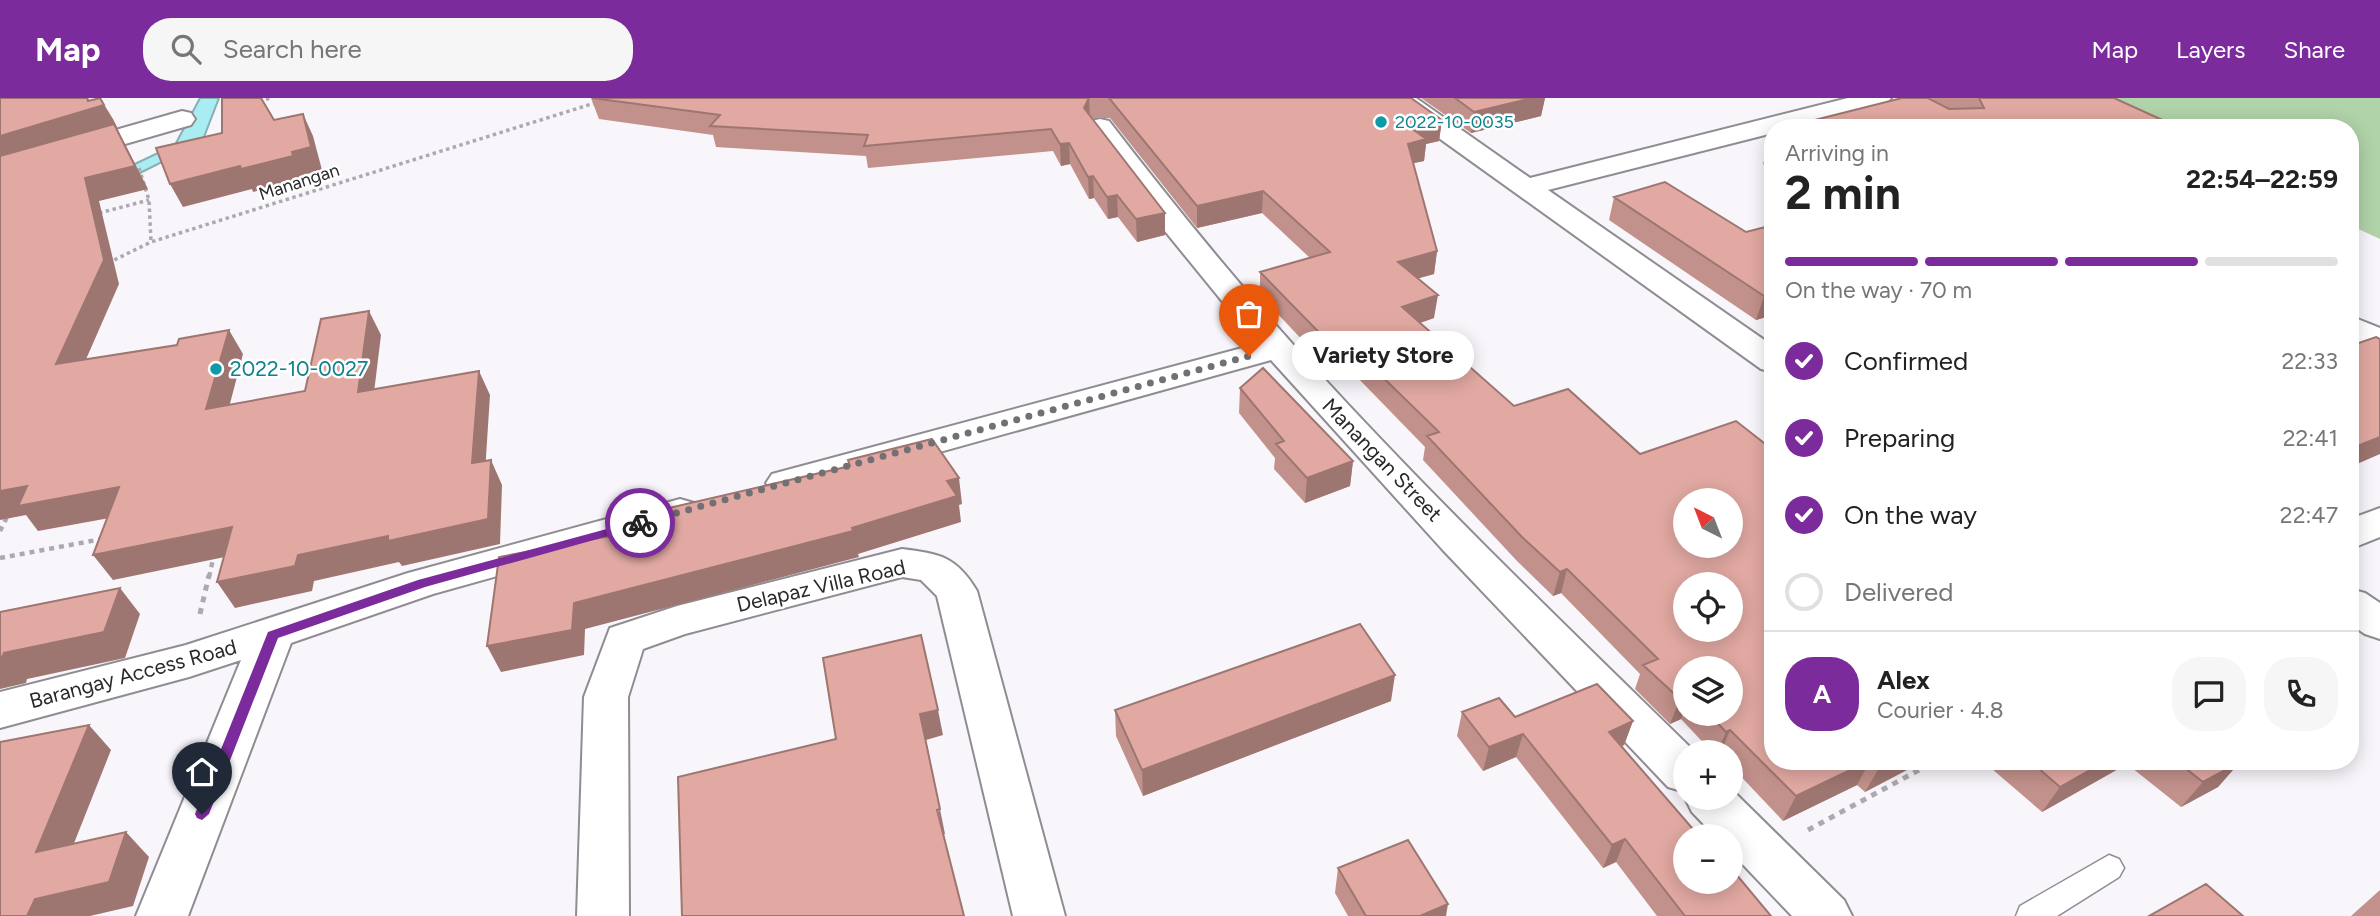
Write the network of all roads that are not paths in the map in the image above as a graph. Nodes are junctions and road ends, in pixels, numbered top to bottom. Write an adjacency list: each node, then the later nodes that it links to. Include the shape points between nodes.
1 (1399, 98): 8 (street)
2 (1878, 98): 4 (street)
3 (182, 119): 7 (street)
4 (1795, 119)
5 (1100, 127): 11 (street, Manangan Street, via 1153,201)
6 (1764, 127): 8 (street)
7 (0, 172)
8 (1526, 187): 12 (street)
9 (2359, 330): 10 (street)
10 (2380, 341)
11 (1275, 349): 13 (street); 21 (street, Manangan Street)
12 (1764, 355)
13 (755, 492)
14 (715, 503): 19 (street, Barangay Access Road, via 422,583)
15 (2380, 521): 16 (street)
16 (2359, 532)
17 (2359, 610): 18 (street)
18 (2380, 624)
19 (272, 635): 20 (street, Barangay Access Road); 24 (street)
20 (0, 710)
21 (1673, 761)
22 (1721, 810): 27 (street)
23 (2109, 868): 28 (lane)
24 (162, 916)
25 (603, 916): 26 (street, Delapaz Villa Road, via 606,697 625,639 677,621 902,563 933,567 956,591)
26 (1039, 916)
27 (1826, 916)
28 (2031, 916)

